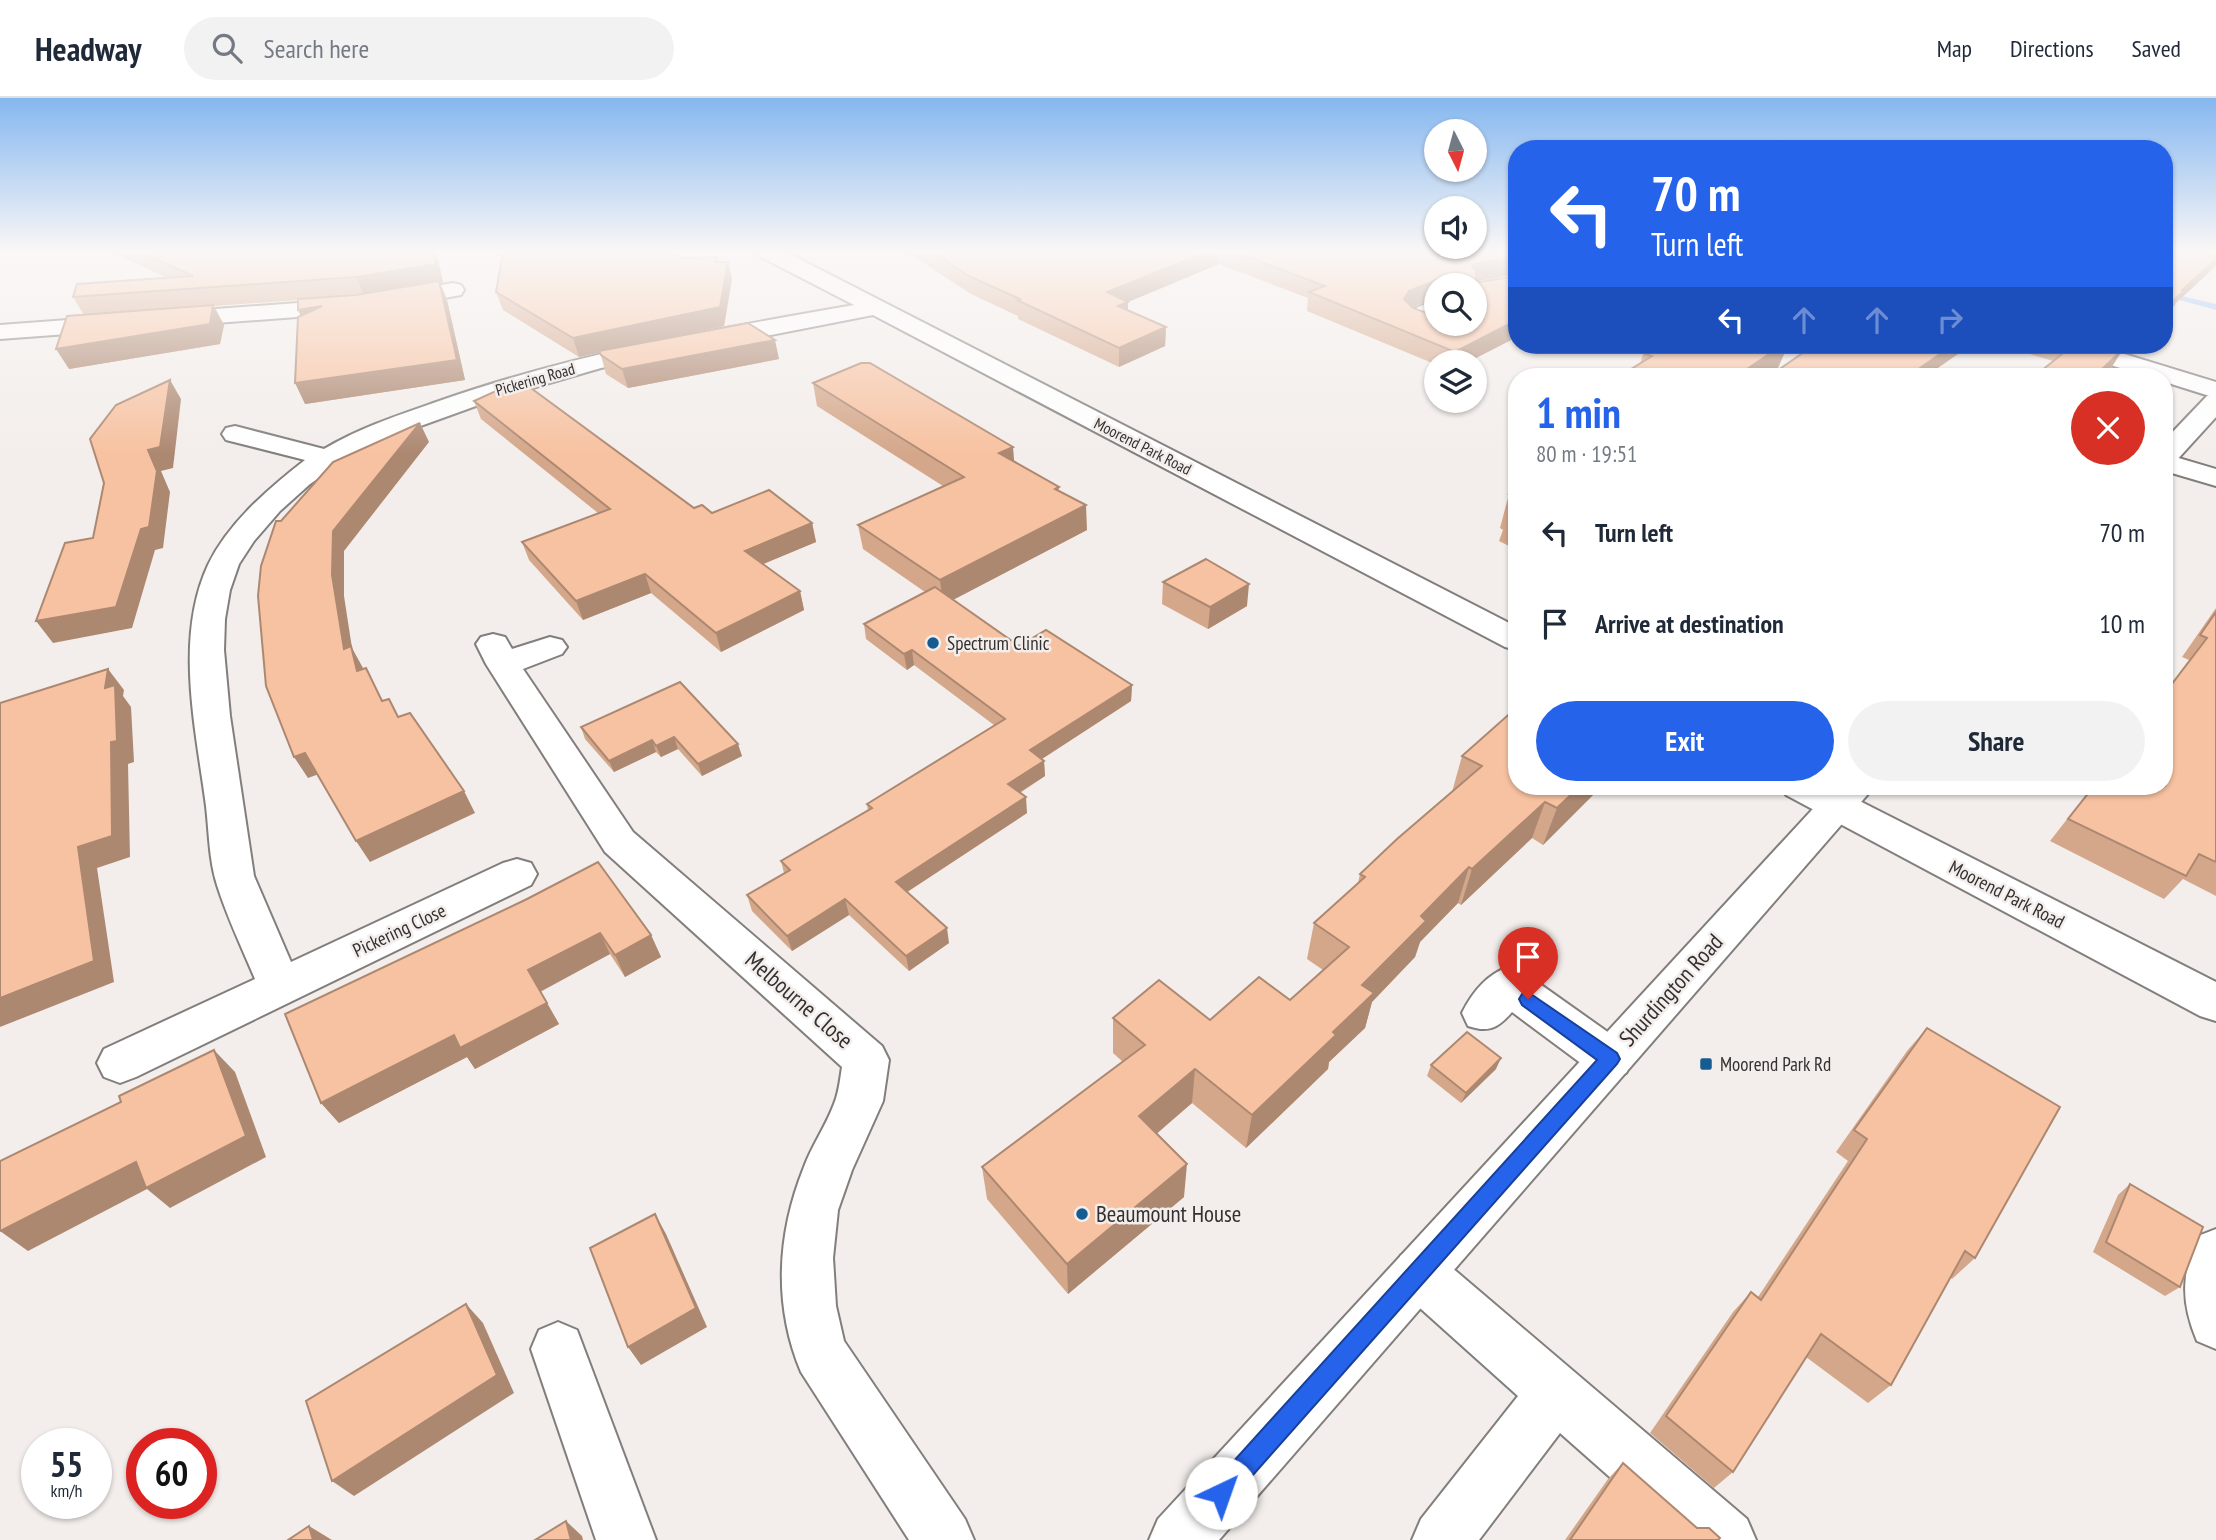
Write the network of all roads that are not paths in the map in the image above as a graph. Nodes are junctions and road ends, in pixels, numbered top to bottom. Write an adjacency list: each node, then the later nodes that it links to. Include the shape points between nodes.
1 (171, 319): 4 (street)
2 (813, 319): 12 (street, Pickering Road, via 549,373 416,418)
3 (897, 319): 15 (street, Moorend Park Road)
4 (0, 332)
5 (2100, 354): 6 (street)
6 (2145, 368)
7 (2173, 377): 8 (street)
8 (2216, 390)
9 (2216, 401): 11 (street)
10 (235, 434): 12 (street)
11 (2173, 447)
12 (328, 458): 20 (street, Pickering Road, via 251,527 224,565 209,640 208,685 236,883)
13 (2173, 465): 14 (street)
14 (2216, 478)
15 (1508, 635)
16 (550, 647): 31 (street, Melbourne Close, via 498,654 619,842 866,1060 859,1101 828,1165 813,1210 807,1258 809,1306 821,1353)
17 (1828, 795): 23 (street, Shurdington Road)
18 (1835, 795): 22 (street, Moorend Park Road)
19 (517, 874): 20 (street, Pickering Close)
20 (280, 987): 24 (street, Pickering Close)
21 (1506, 988): 23 (street)
22 (2216, 1003)
23 (1610, 1059): 26 (street, Shurdington Road)
24 (120, 1063)
25 (2216, 1254): 27 (street, via 2210,1296)
26 (1419, 1273): 29 (street); 32 (street, Shurdington Road)
27 (2216, 1322)
28 (558, 1349): 30 (street)
29 (1556, 1393): 33 (street); 34 (street)
30 (626, 1540)
31 (944, 1540)
32 (1179, 1540)
33 (1442, 1540)
34 (1726, 1540)

